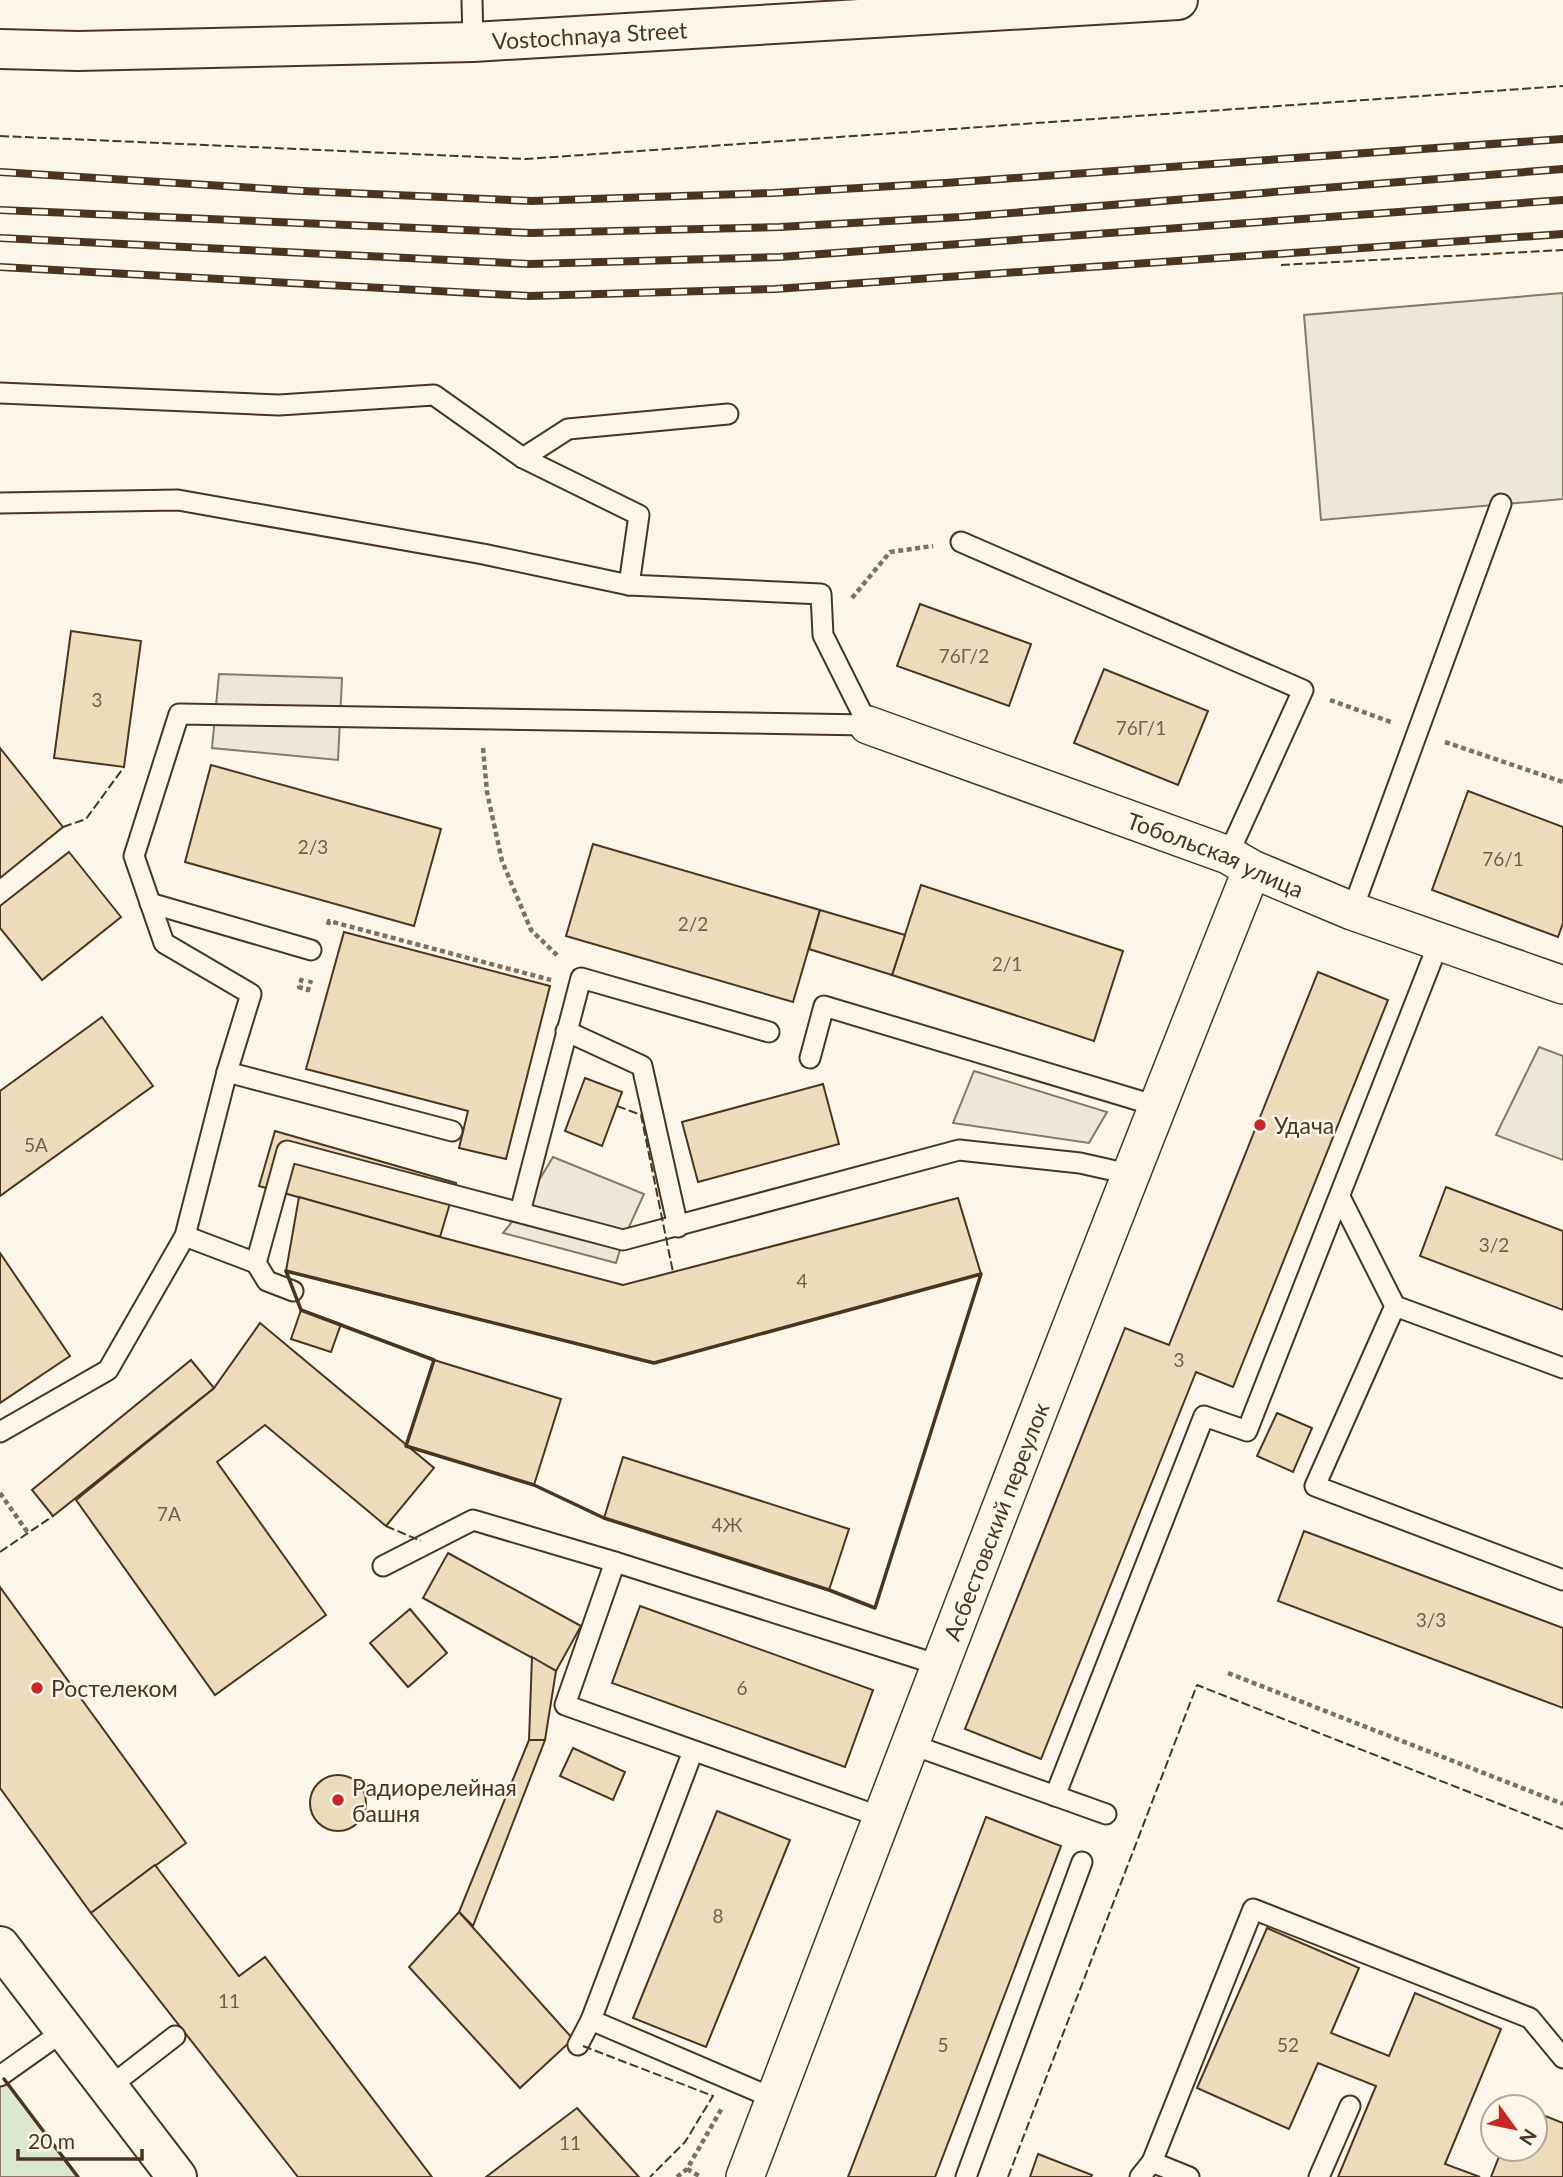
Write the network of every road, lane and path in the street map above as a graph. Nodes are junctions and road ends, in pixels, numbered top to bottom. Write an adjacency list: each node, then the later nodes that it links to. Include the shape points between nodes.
1 (472, 0): 4 (lane)
2 (1178, 0): 3 (main road, Vostochnaya Street)
3 (893, 8): 4 (main road, Vostochnaya Street)
4 (472, 42): 5 (main road, Vostochnaya Street, via 78,51)
5 (0, 48)
6 (0, 393): 8 (lane, via 279,405 435,395)
7 (728, 414): 8 (lane, via 568,429)
8 (523, 458): 12 (lane, via 639,514)
9 (0, 503): 12 (lane, via 178,500)
10 (1502, 504): 18 (lane)
11 (961, 542): 13 (path, via 890,552); 16 (lane, via 1303,690)
12 (629, 585): 13 (lane, via 821,594)
13 (823, 635): 15 (lane)
14 (480, 719): 15 (lane); 17 (lane, via 179,714 134,856); 22 (path, via 487,792 502,861 531,930)
15 (869, 726): 16 (street, Тобольская улица)
16 (1240, 862): 18 (street, Тобольская улица); 30 (street, Асбестовский переулок)
17 (150, 903): 21 (lane); 29 (lane, via 164,943 251,994)
18 (1352, 911): 20 (street, Тобольская улица)
19 (329, 921): 22 (path)
20 (1439, 942): 23 (street, Тобольская улица); 33 (lane)
21 (311, 950)
22 (580, 983): 26 (lane); 27 (lane)
23 (1563, 985)
24 (299, 987): 25 (path)
25 (309, 990)
26 (566, 1031): 34 (lane); 35 (lane, via 642,1066)
27 (769, 1032)
28 (810, 1058): 30 (lane, via 824,1006)
29 (227, 1072): 31 (lane); 36 (lane)
30 (1157, 1106): 32 (street, Асбестовский переулок)
31 (452, 1131)
32 (1129, 1174): 35 (lane, via 1080,1163 959,1150); 47 (street, Асбестовский переулок)
33 (1340, 1197): 39 (lane); 51 (lane, via 1247,1431 1204,1416)
34 (520, 1212): 35 (lane, via 623,1240); 37 (lane, via 287,1151)
35 (678, 1227)
36 (185, 1236): 37 (lane); 41 (lane, via 108,1370)
37 (256, 1263): 38 (lane, via 267,1281)
38 (293, 1291)
39 (1395, 1306): 40 (lane); 46 (lane, via 1315,1486)
40 (1563, 1368)
41 (0, 1432)
42 (0, 1493): 43 (path)
43 (28, 1533)
44 (615, 1562): 45 (lane, via 473,1520); 47 (lane); 50 (lane, via 565,1705)
45 (383, 1566)
46 (1563, 1580)
47 (939, 1665): 49 (street, Асбестовский переулок)
48 (1228, 1673): 52 (path)
49 (910, 1744): 51 (lane); 54 (street, Асбестовский переулок)
50 (694, 1751): 54 (lane); 57 (lane)
51 (1055, 1796): 53 (lane)
52 (1563, 1804)
53 (1106, 1814)
54 (881, 1817): 64 (street, Асбестовский переулок)
55 (1082, 1862): 71 (lane)
56 (0, 1946): 58 (main road)
57 (591, 2020): 60 (lane); 64 (lane)
58 (65, 2030): 62 (lane); 63 (main road)
59 (175, 2036): 63 (lane)
60 (578, 2045)
61 (1563, 2058): 67 (lane, via 1530,2018 1253,1909)
62 (0, 2076)
63 (108, 2088): 68 (main road)
64 (775, 2099): 70 (street, Асбестовский переулок)
65 (1350, 2106): 73 (lane)
66 (687, 2169): 69 (path)
67 (1146, 2170): 72 (lane)
68 (177, 2177)
69 (701, 2177)
70 (745, 2177)
71 (966, 2177)
72 (1189, 2177)
73 (1320, 2177)

